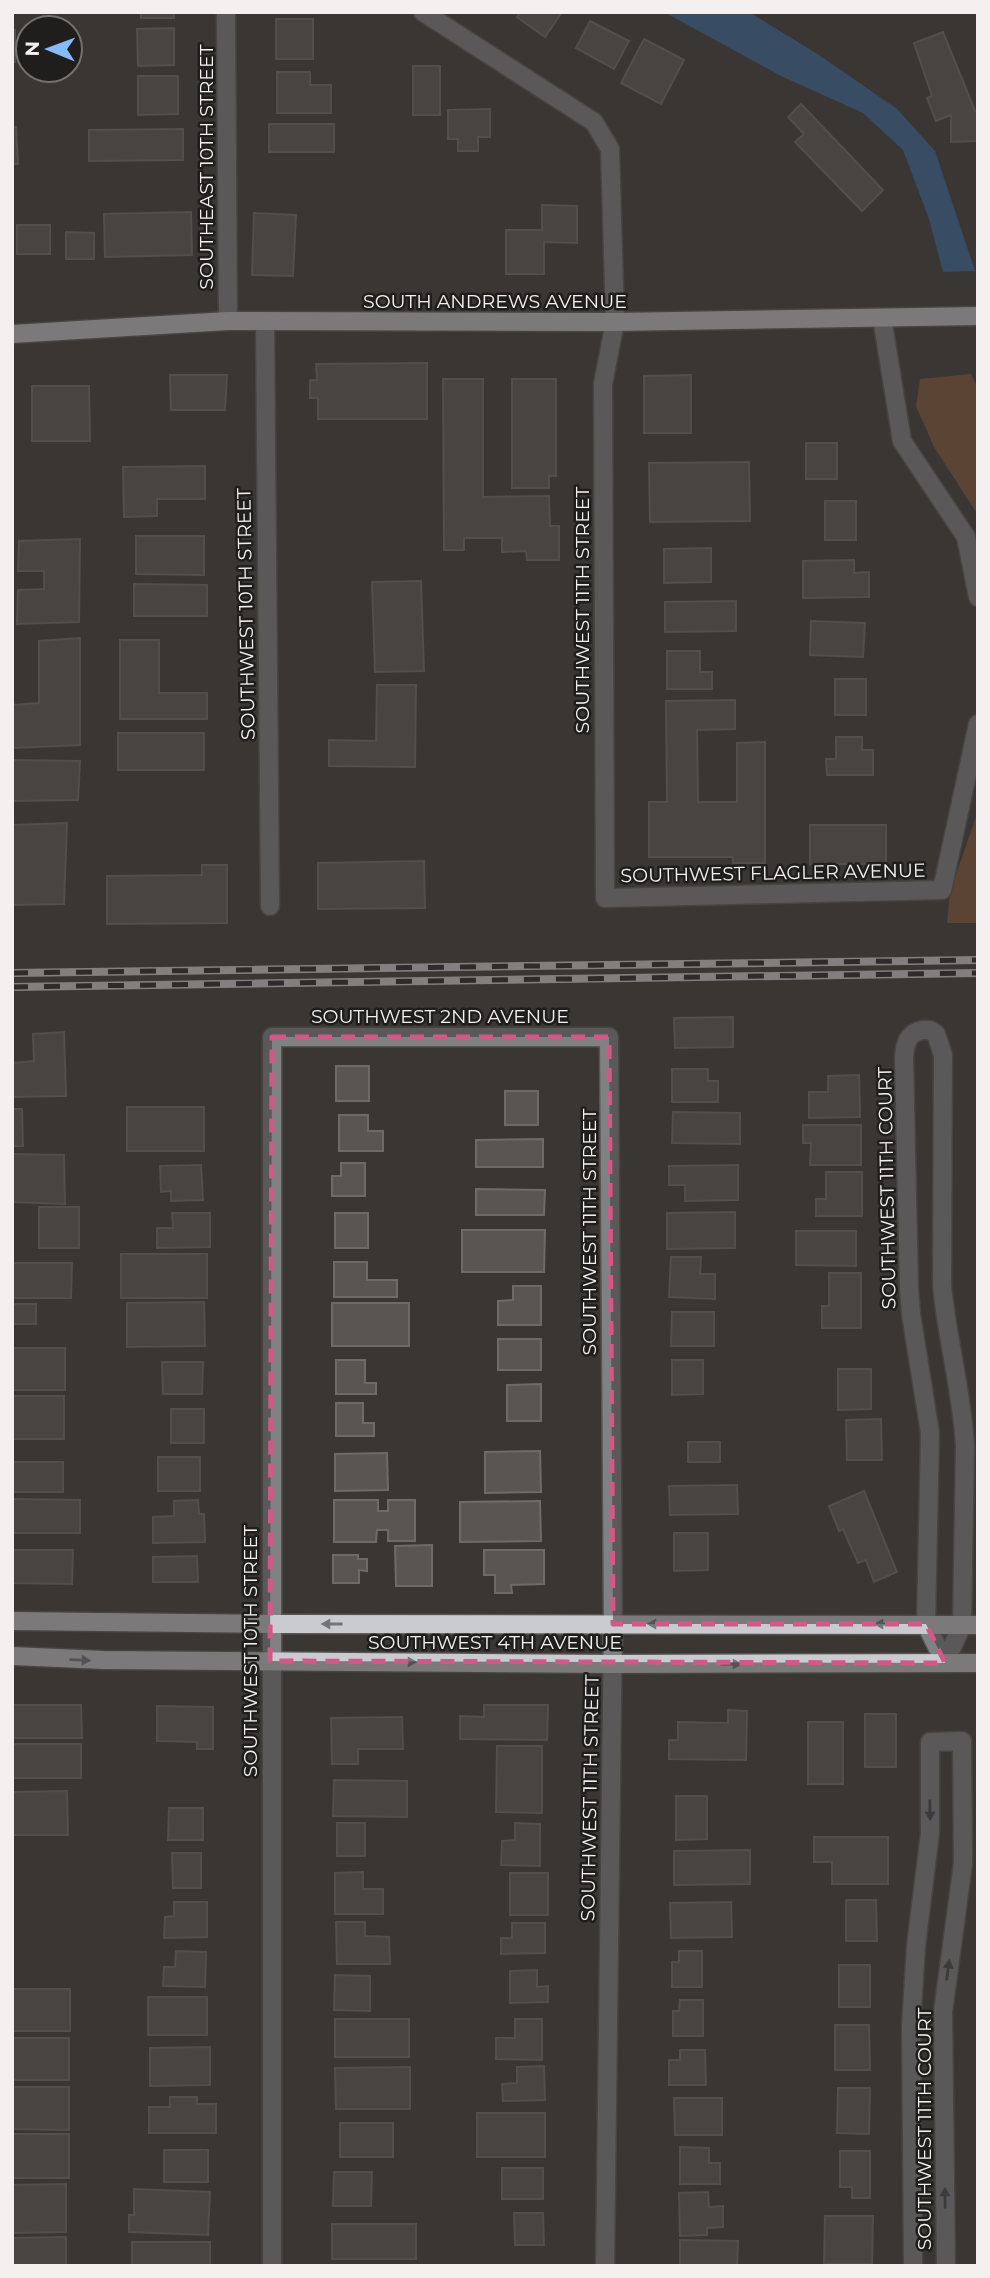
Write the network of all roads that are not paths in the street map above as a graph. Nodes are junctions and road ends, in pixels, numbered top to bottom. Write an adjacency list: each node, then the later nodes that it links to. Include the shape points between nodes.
1 (226, 12): 5 (street, SOUTHEAST 10TH STREET)
2 (423, 12): 7 (street, SOUTHWEST 11TH STREET, via 594,122 610,149)
3 (978, 316): 4 (main road, SOUTH ANDREWS AVENUE)
4 (882, 318): 7 (main road, SOUTH ANDREWS AVENUE); 9 (street, via 902,441 965,537)
5 (228, 321): 6 (main road, SOUTH ANDREWS AVENUE); 8 (main road, SOUTH ANDREWS AVENUE)
6 (265, 322): 7 (main road, SOUTH ANDREWS AVENUE); 12 (street, SOUTHWEST 10TH STREET)
7 (615, 322): 11 (street, SOUTHWEST 11TH STREET, via 603,384)
8 (12, 334)
9 (978, 597)
10 (978, 724): 11 (street, SOUTHWEST FLAGLER AVENUE, via 942,890)
11 (605, 898)
12 (270, 906)
13 (272, 1037): 14 (street, SOUTHWEST 2ND AVENUE); 16 (street, SOUTHWEST 10TH STREET)
14 (609, 1038): 17 (street, SOUTHWEST 11TH STREET)
15 (12, 1621): 16 (main road, SOUTHWEST 4TH AVENUE)
16 (271, 1624): 17 (main road, SOUTHWEST 4TH AVENUE, one-way to 16); 21 (street, SOUTHWEST 10TH STREET)
17 (613, 1624): 18 (main road, SOUTHWEST 4TH AVENUE, one-way to 17); 24 (street, SOUTHWEST 11TH STREET)
18 (926, 1624): 19 (main road, SOUTHWEST 4TH AVENUE); 19 (street, SOUTHWEST 11TH COURT, via 930,1433 909,1289 905,1045 915,1032 930,1030 943,1055 942,1285 964,1426); 23 (street, SOUTHWEST 11TH COURT)
19 (970, 1625): 23 (street, SOUTHWEST 11TH COURT)
20 (12, 1656): 21 (main road, SOUTHWEST 4TH AVENUE, one-way to 21)
21 (270, 1661): 24 (main road, SOUTHWEST 4TH AVENUE, one-way to 24); 25 (street, SOUTHWEST 10TH STREET)
22 (978, 1662): 23 (main road, SOUTHWEST 4TH AVENUE)
23 (945, 1663): 24 (main road, SOUTHWEST 4TH AVENUE, one-way to 23)
24 (612, 1664): 26 (street, SOUTHWEST 11TH STREET)
25 (272, 2266)
26 (606, 2266)
27 (913, 2266): 28 (street, SOUTHWEST 11TH COURT, one-way to 27, via 943,2012 963,1863 962,1741 930,1742 930,1833 911,2026)
28 (946, 2266)

